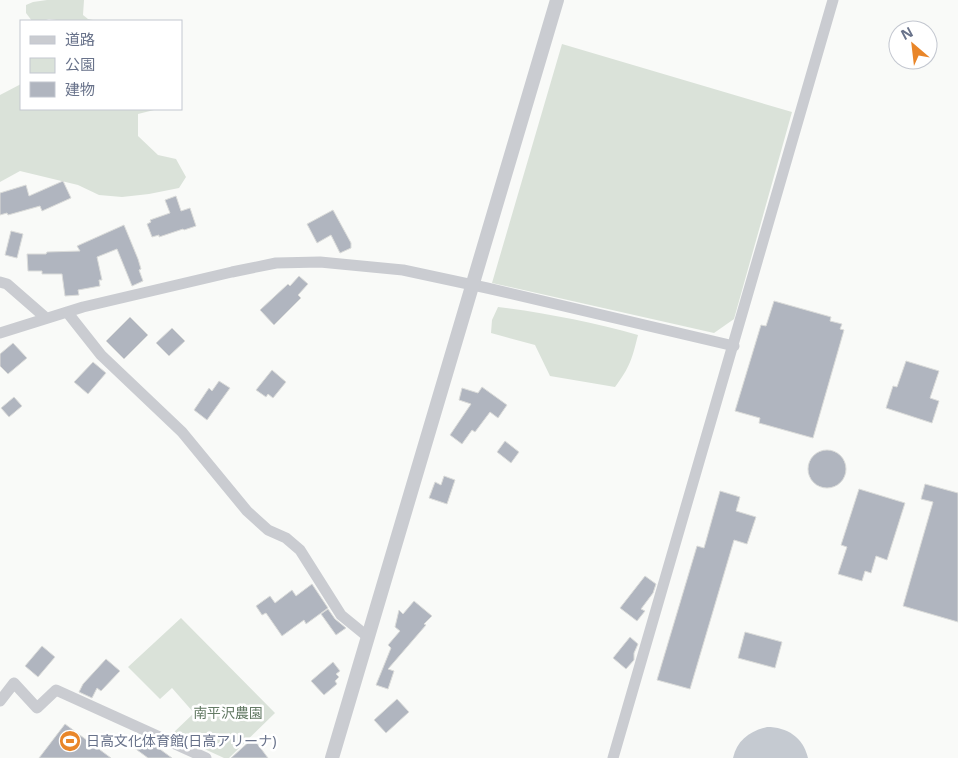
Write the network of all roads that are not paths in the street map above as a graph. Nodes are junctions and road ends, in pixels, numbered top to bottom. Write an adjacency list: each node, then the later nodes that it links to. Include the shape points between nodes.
1 (557, 0): 4 (street)
2 (833, 0): 8 (street)
3 (0, 282): 6 (street, via 7,284)
4 (472, 285): 5 (street, via 358,264 276,263); 8 (street); 9 (street)
5 (67, 312): 6 (street); 9 (street, via 101,355 182,432 247,511 268,530 286,538 300,550 341,615)
6 (46, 318): 7 (street)
7 (0, 333)
8 (734, 346): 13 (street)
9 (368, 637): 12 (street)
10 (0, 702): 11 (street, via 14,683 37,708 56,690)
11 (206, 758)
12 (332, 758)
13 (613, 758)

